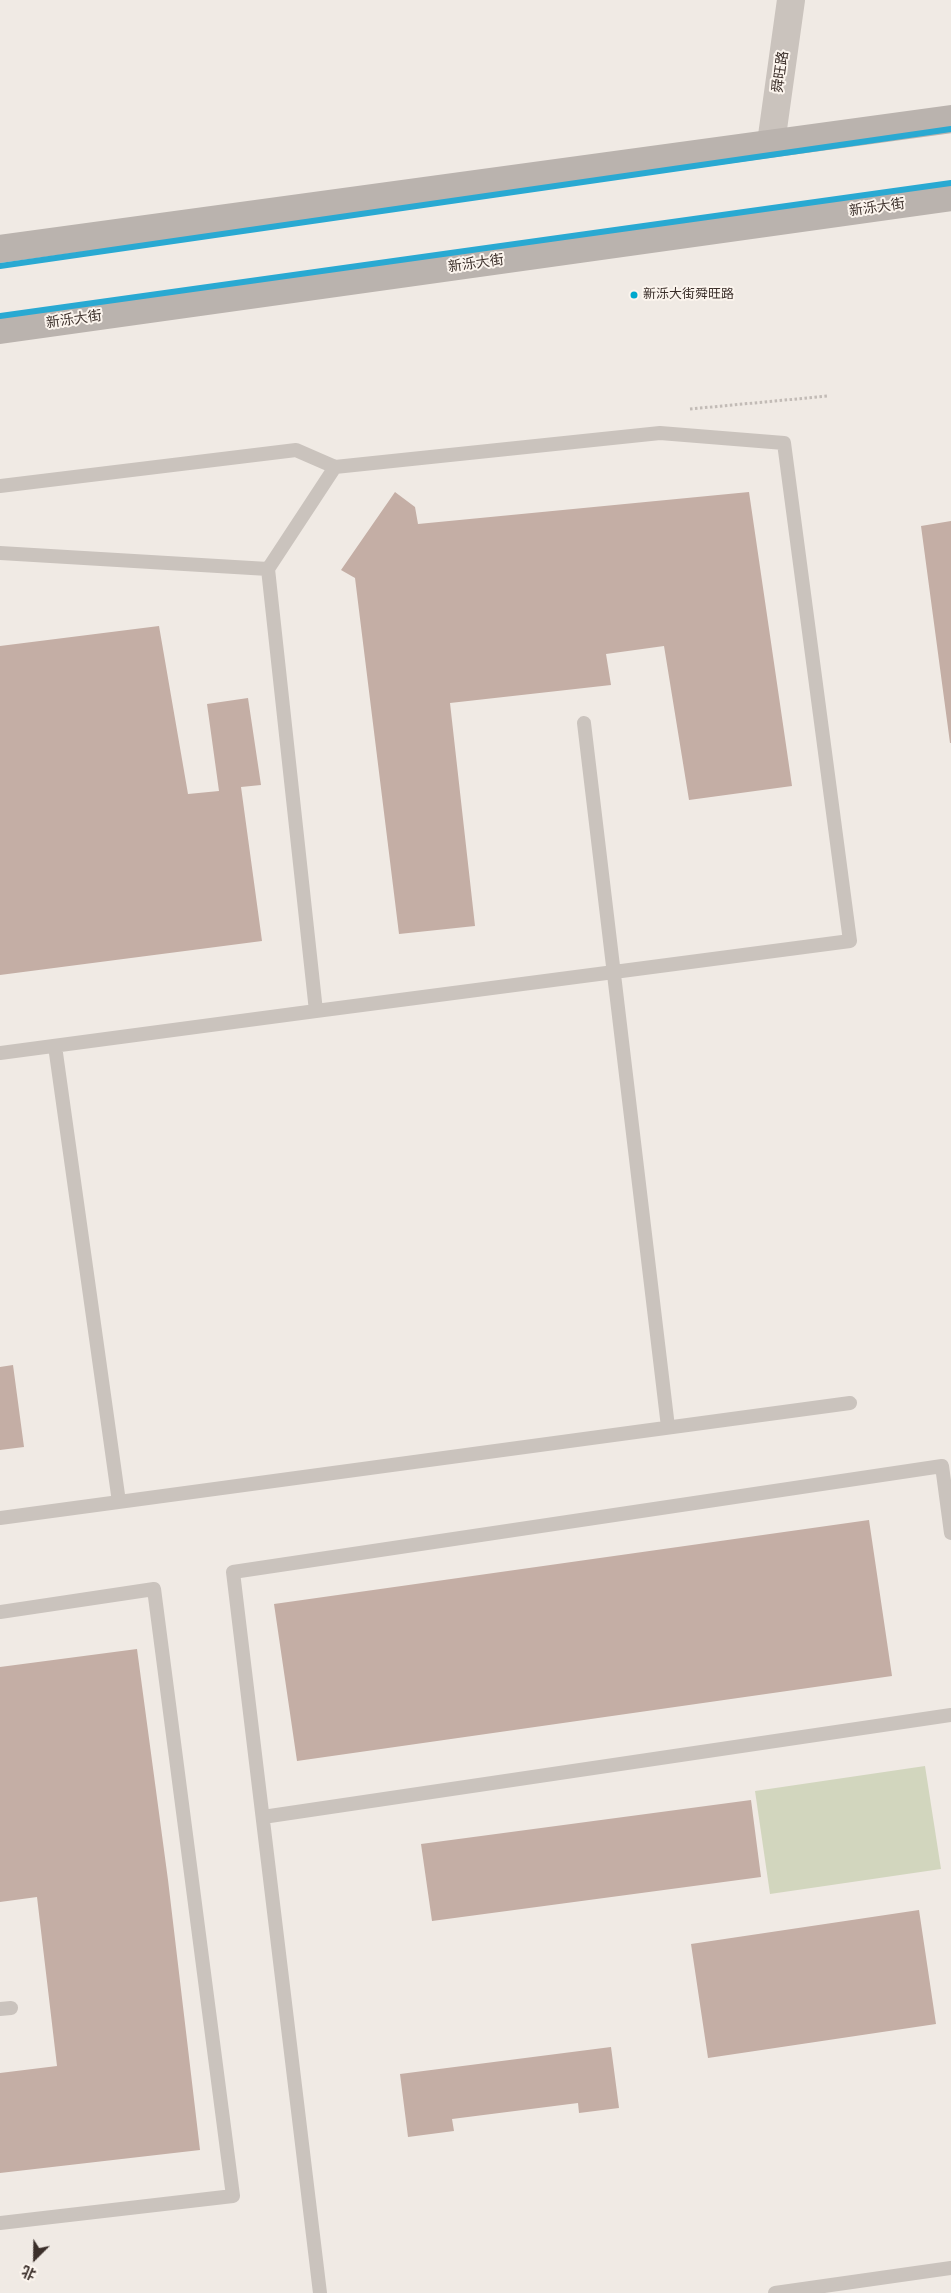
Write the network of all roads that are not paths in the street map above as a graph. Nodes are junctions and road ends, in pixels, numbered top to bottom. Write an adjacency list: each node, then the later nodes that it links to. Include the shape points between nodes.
1 (791, 0): 3 (street, 舜旺路)
2 (951, 119): 3 (main road)
3 (771, 143): 5 (main road)
4 (951, 197): 6 (main road, 新泺大街)
5 (0, 249)
6 (0, 330)
7 (335, 467): 8 (lane, via 296,450); 10 (lane); 12 (lane, via 660,433 784,444 850,941)
8 (0, 486)
9 (0, 553): 10 (lane)
10 (268, 569): 13 (lane)
11 (584, 723): 12 (lane)
12 (614, 972): 13 (lane); 17 (lane)
13 (316, 1012): 14 (lane)
14 (55, 1046): 15 (lane); 18 (lane)
15 (0, 1053)
16 (850, 1402): 17 (lane)
17 (668, 1427): 18 (lane)
18 (119, 1502): 19 (lane)
19 (0, 1518)
20 (951, 1532): 23 (lane, via 942,1466 233,1572)
21 (0, 1612): 24 (lane, via 154,1589 233,2196)
22 (951, 1715): 23 (lane)
23 (262, 1817): 26 (lane)
24 (0, 2223)
25 (951, 2268): 27 (lane)
26 (320, 2293)
27 (775, 2293)

